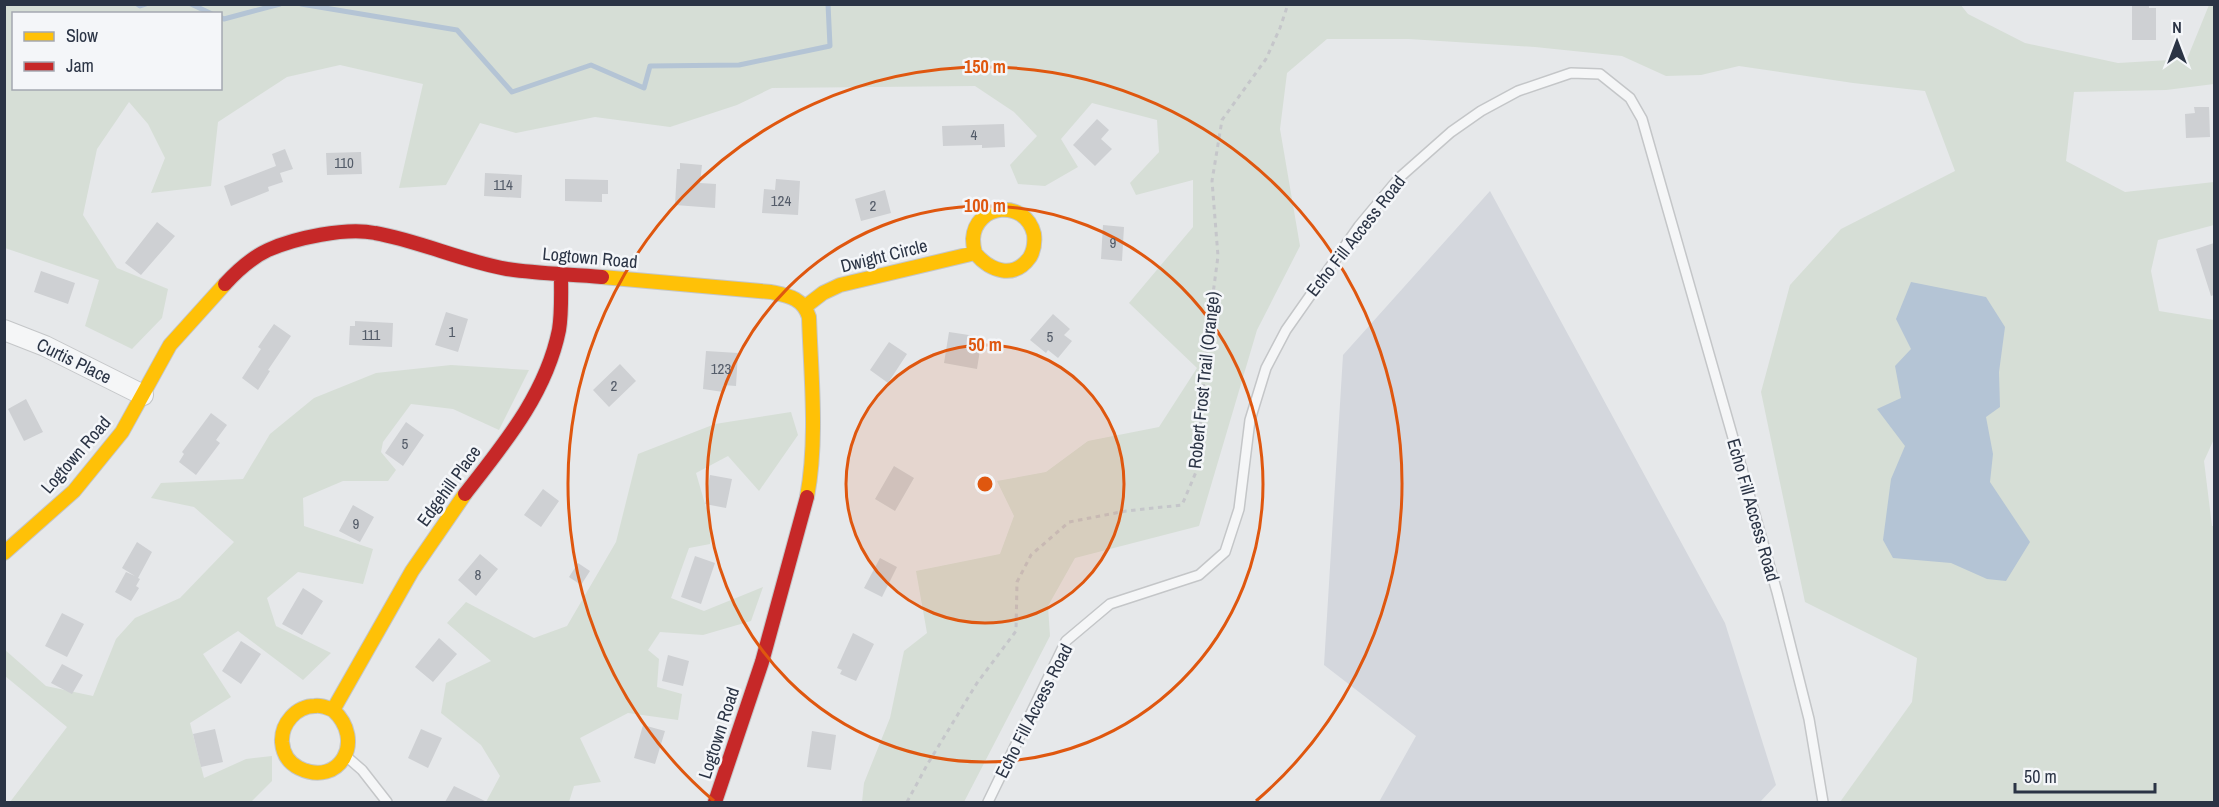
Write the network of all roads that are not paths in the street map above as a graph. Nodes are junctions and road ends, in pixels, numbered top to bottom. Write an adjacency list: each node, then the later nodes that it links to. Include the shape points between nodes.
1 (975, 253): 1 (street, via 974,232 980,220 991,212 1017,212 1032,227 1033,252 1016,268 993,269); 3 (street, Dwight Circle, via 840,285)
2 (561, 274): 3 (street, Logtown Road, via 771,292 798,299); 5 (street, Logtown Road, via 475,262 372,232 300,239 266,251 231,277 170,345); 7 (street, Edgehill Place, via 559,327 540,387 425,551)
3 (806, 306): 10 (street, Logtown Road, via 811,327 812,470 762,662)
4 (4, 330): 5 (street, Curtis Place)
5 (142, 394): 6 (street, Logtown Road, via 122,432 74,490)
6 (4, 553)
7 (333, 710): 8 (street, via 343,719 349,733); 8 (street, via 314,705 296,712 284,727 282,746 291,763 308,772 332,770)
8 (345, 756): 9 (lane, via 362,770)
9 (387, 802)
10 (715, 802)
11 (988, 802): 12 (lane, Echo Fill Access Road, via 1066,641 1110,604 1199,574 1225,552 1239,509 1250,420 1266,368 1286,330 1359,226 1399,178 1451,132 1518,91 1571,73 1600,74 1630,98 1642,119 1777,592 1809,719)
12 (1823, 802)

